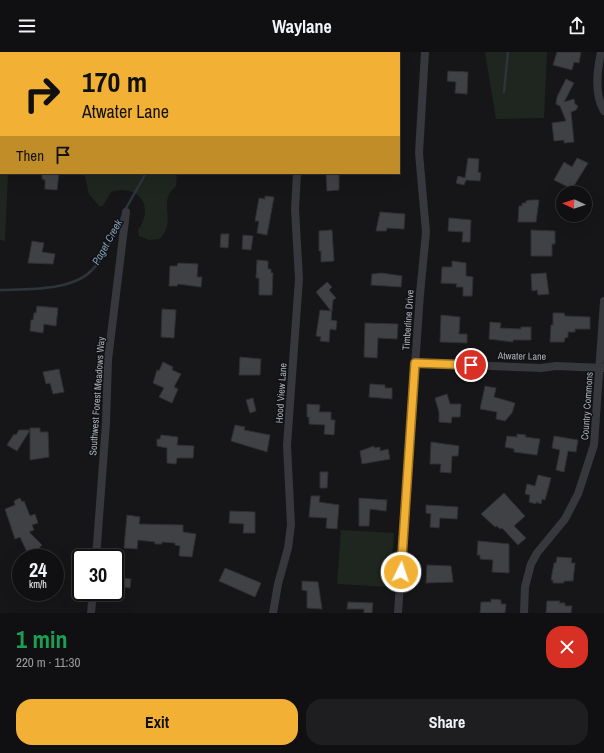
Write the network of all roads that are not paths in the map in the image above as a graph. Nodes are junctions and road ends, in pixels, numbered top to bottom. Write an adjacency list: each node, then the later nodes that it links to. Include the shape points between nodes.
1 (425, 52): 8 (street, Timberline Drive, via 419,153 426,232)
2 (601, 52): 3 (street)
3 (601, 78): 4 (street, via 598,96)
4 (604, 111)
5 (297, 174): 13 (street, Hood View Lane, via 295,198 299,279 287,445 291,525)
6 (126, 212): 10 (street, Southwest Forest Meadows Way, via 108,360)
7 (604, 301): 9 (street, Country Commons)
8 (415, 363): 9 (street, Atwater Lane); 14 (street, Timberline Drive)
9 (602, 368): 15 (street, Country Commons, via 596,437 592,453 578,494 565,519 530,564 525,587)
10 (97, 549)
11 (92, 601): 12 (street)
12 (91, 613)
13 (273, 613)
14 (398, 613)
15 (524, 613)

